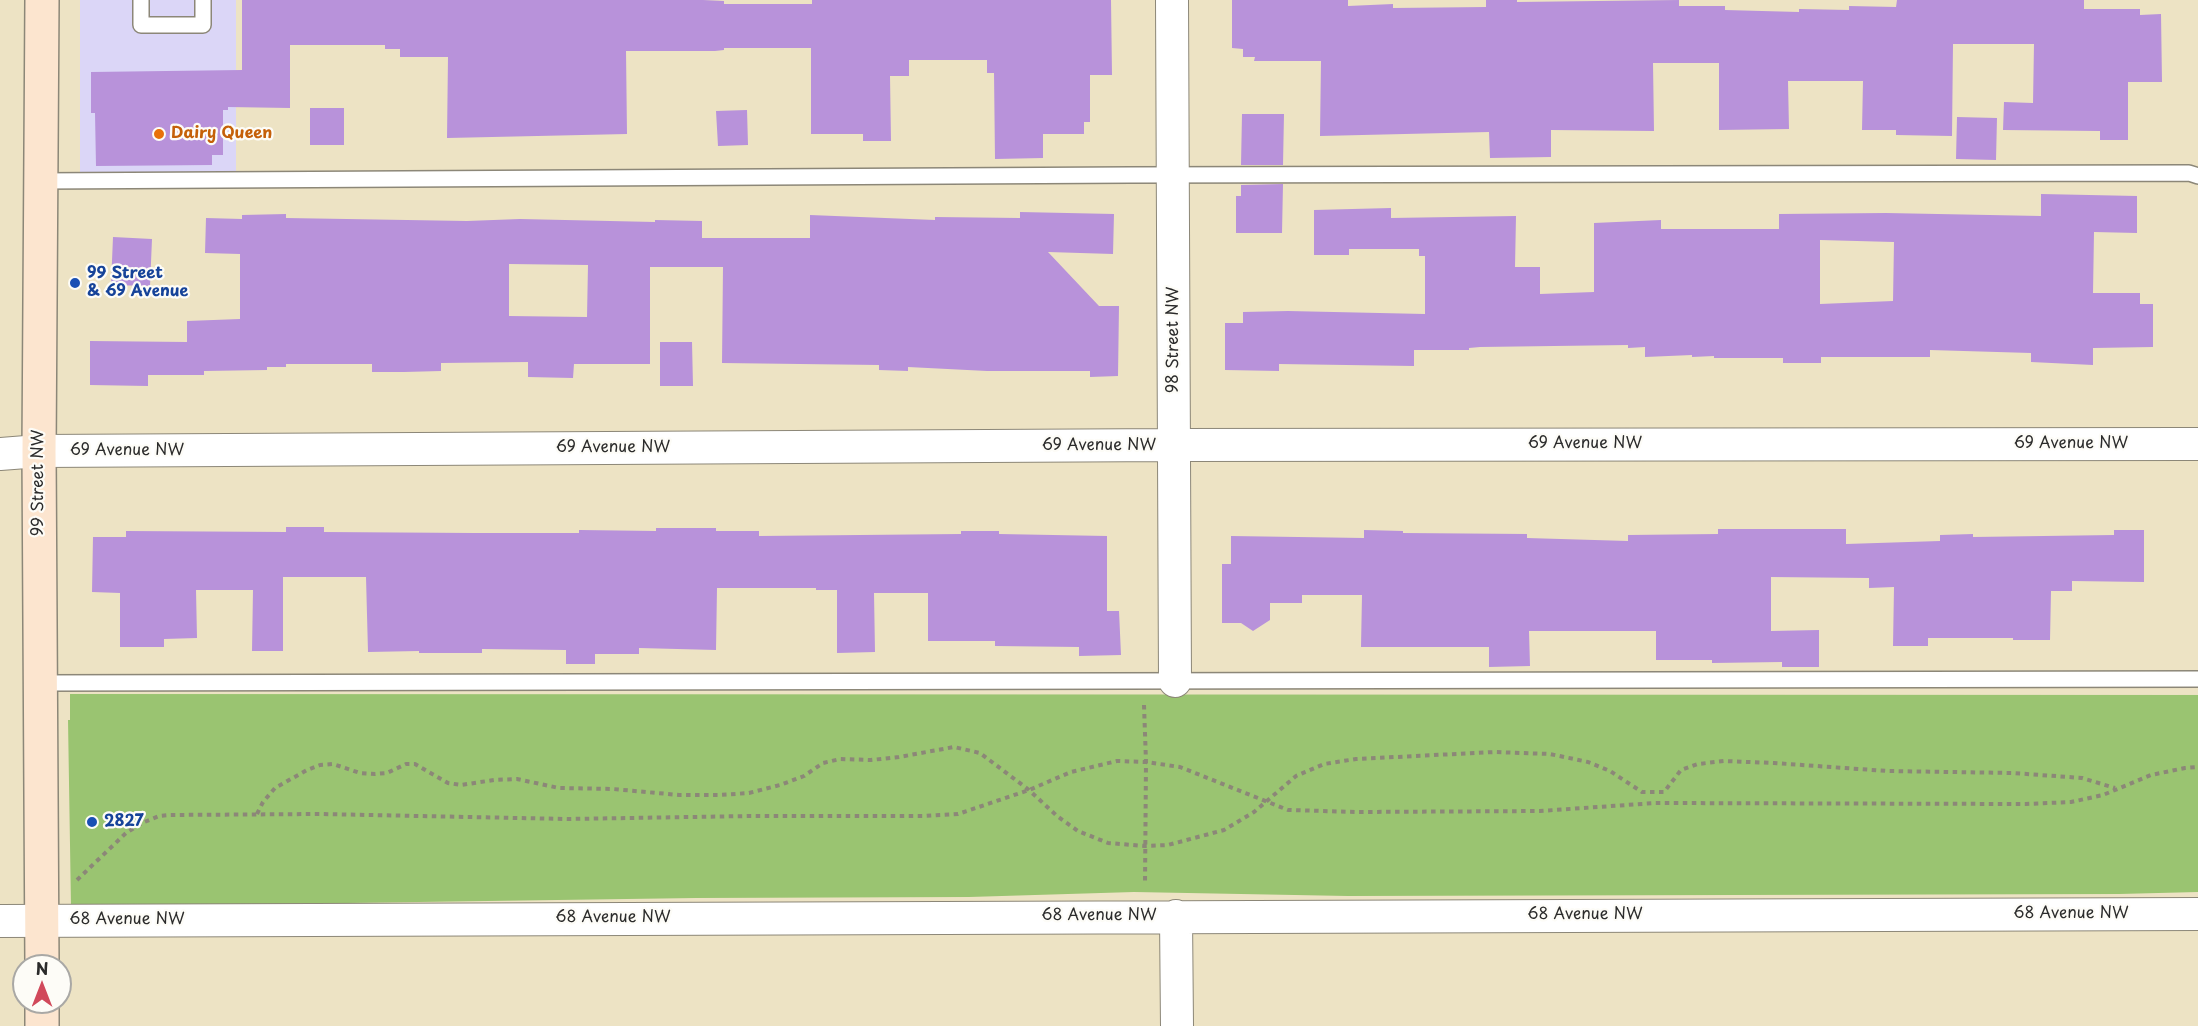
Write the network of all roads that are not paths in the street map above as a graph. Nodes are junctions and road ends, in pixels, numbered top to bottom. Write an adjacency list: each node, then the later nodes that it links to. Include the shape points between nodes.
1 (42, 0): 7 (main road, 99 Street NW)
2 (141, 0): 3 (lane, via 141,25 203,25)
3 (203, 0)
4 (1172, 0): 5 (street, 98 Street NW)
5 (1174, 175): 6 (lane); 7 (lane); 9 (street, 98 Street NW)
6 (2198, 176)
7 (40, 181): 10 (main road, 99 Street NW)
8 (2198, 444): 9 (street, 69 Avenue NW)
9 (1174, 445): 10 (street, 69 Avenue NW); 13 (street, 98 Street NW)
10 (39, 451): 11 (street, 69 Avenue NW); 14 (main road, 99 Street NW)
11 (0, 454)
12 (2198, 679): 13 (lane)
13 (1175, 681): 14 (lane)
14 (40, 683): 18 (main road, 99 Street NW)
15 (2198, 914): 16 (street, 68 Avenue NW)
16 (1176, 916): 18 (street, 68 Avenue NW); 20 (street)
17 (0, 921): 18 (street, 68 Avenue NW)
18 (42, 921): 19 (main road, 99 Street NW)
19 (42, 954)
20 (1177, 1026)

